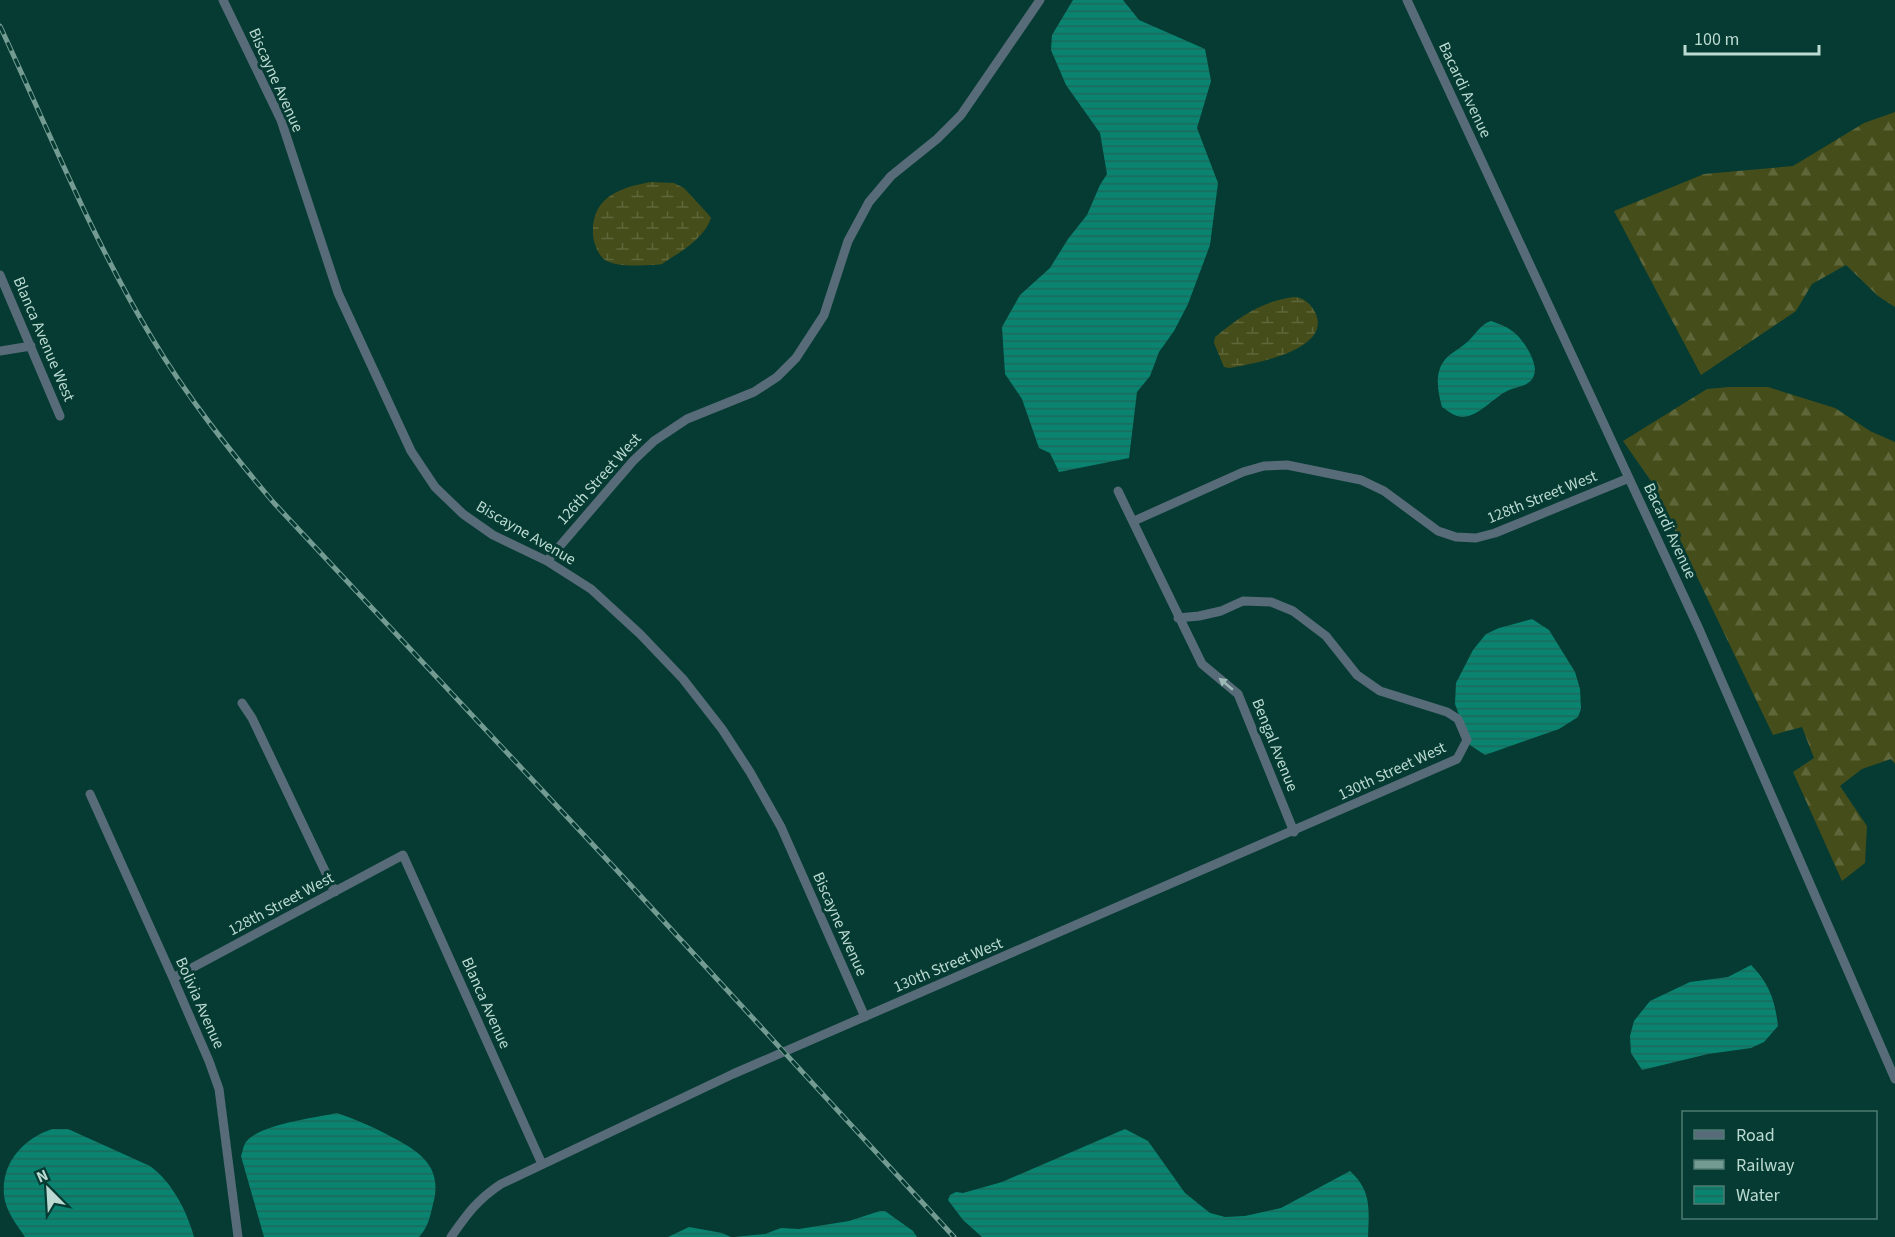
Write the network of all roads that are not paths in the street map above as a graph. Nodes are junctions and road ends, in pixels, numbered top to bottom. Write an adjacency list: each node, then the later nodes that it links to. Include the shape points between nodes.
1 (223, 0): 11 (street, Biscayne Avenue, via 281,120 338,292 411,451 435,487 463,514 494,535)
2 (1040, 0): 11 (street, 126th Street West, via 961,115 891,176 868,202 848,242 824,315 796,358 754,392 687,419 654,441)
3 (1407, 0): 8 (street, Bacardi Avenue)
4 (0, 275): 5 (street, Blanca Avenue West)
5 (31, 346): 6 (street); 7 (street, Blanca Avenue West)
6 (0, 351)
7 (60, 416)
8 (1629, 478): 10 (street, 128th Street West, via 1476,538 1438,531 1361,480 1287,465 1243,472); 20 (street, Bacardi Avenue)
9 (1118, 491): 10 (street, Bengal Avenue)
10 (1134, 521): 12 (street, Bengal Avenue)
11 (547, 561): 19 (street, Biscayne Avenue, via 591,589 640,633 722,729 782,827)
12 (1178, 618): 15 (street, Bengal Avenue, one-way to 12, via 1238,694 1202,664); 15 (street, 130th Street West, via 1221,611 1243,601 1270,602 1293,612 1326,636 1357,675 1371,686 1458,719 1467,740 1457,759)
13 (242, 704): 17 (street)
14 (90, 794): 18 (street, Bolivia Avenue)
15 (1294, 832): 19 (street, 130th Street West)
16 (403, 855): 17 (street, 128th Street West); 21 (street, Blanca Avenue)
17 (335, 892): 18 (street, 128th Street West)
18 (173, 978): 22 (street, Bolivia Avenue, via 219,1089)
19 (865, 1017): 21 (street, 130th Street West)
20 (1895, 1079)
21 (542, 1164): 23 (street, 130th Street West, via 483,1196)
22 (238, 1237)
23 (451, 1237)

